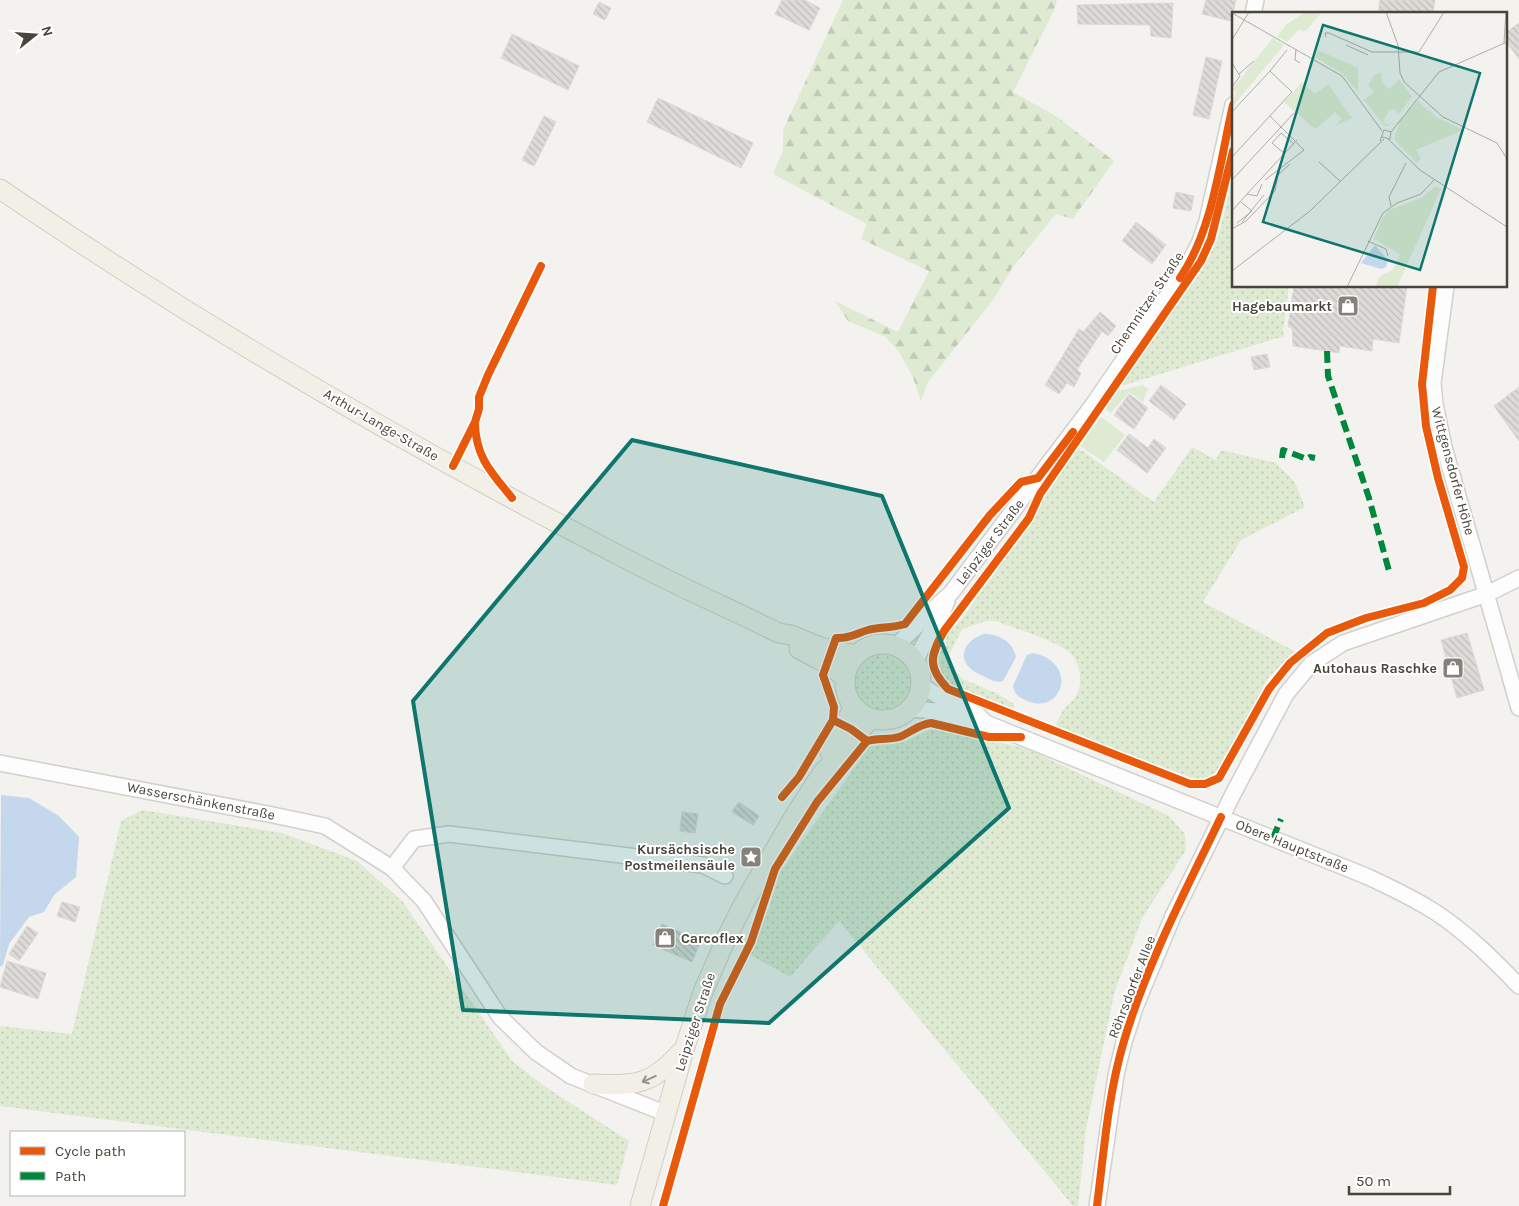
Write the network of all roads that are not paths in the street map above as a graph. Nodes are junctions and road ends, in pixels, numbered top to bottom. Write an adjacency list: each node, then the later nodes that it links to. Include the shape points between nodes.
1 (1232, 109): 4 (street, Chemnitzer Straße, via 1199,244 1186,269)
2 (0, 189): 8 (main road, Arthur-Lange-Straße, via 182,307 453,466 634,563)
3 (1446, 288): 7 (street, Wittgensdorfer Höhe, via 1433,383 1435,404 1444,447)
4 (1100, 394): 6 (street, Leipziger Straße)
5 (1519, 578): 7 (street, Röhrsdorfer Allee)
6 (950, 593): 9 (street, Leipziger Straße); 11 (street, Leipziger Straße)
7 (1487, 594): 15 (street, Wittgensdorfer Höhe); 21 (street, Röhrsdorfer Allee, via 1343,643 1311,664 1286,694)
8 (779, 633): 10 (main road, Arthur-Lange-Straße); 12 (main road, Arthur-Lange-Straße, via 787,642)
9 (895, 646): 10 (main road, via 875,644); 11 (main road, via 908,652)
10 (856, 655): 12 (main road, via 848,665)
11 (916, 661): 13 (main road)
12 (845, 677): 14 (main road)
13 (921, 685): 16 (main road); 18 (street, Obere Hauptstraße, via 978,715)
14 (853, 706): 17 (main road); 20 (main road, Leipziger Straße)
15 (1519, 708)
16 (910, 709): 17 (main road, via 894,719); 18 (street, Obere Hauptstraße, via 937,711 976,724)
17 (871, 718): 20 (main road, Leipziger Straße)
18 (986, 723): 21 (street, Obere Hauptstraße)
19 (0, 763): 22 (street, Wasserschänkenstraße, via 325,826)
20 (823, 772): 25 (main road, Leipziger Straße, via 778,841 744,903 703,992)
21 (1221, 817): 24 (street, Obere Hauptstraße, via 1411,897 1460,930); 29 (street, Röhrsdorfer Allee, via 1142,986 1124,1042 1116,1075)
22 (392, 868): 23 (street, via 414,839 449,834 703,865); 26 (street, Wasserschänkenstraße, via 424,901 500,1017 536,1052 570,1076)
23 (725, 876)
24 (1519, 986)
25 (685, 1047): 26 (main road, one-way to 26, via 656,1076 642,1082); 27 (main road, Leipziger Straße)
26 (593, 1084): 27 (street, Wasserschänkenstraße)
27 (667, 1114): 28 (main road, Leipziger Straße)
28 (640, 1206)
29 (1098, 1206)

